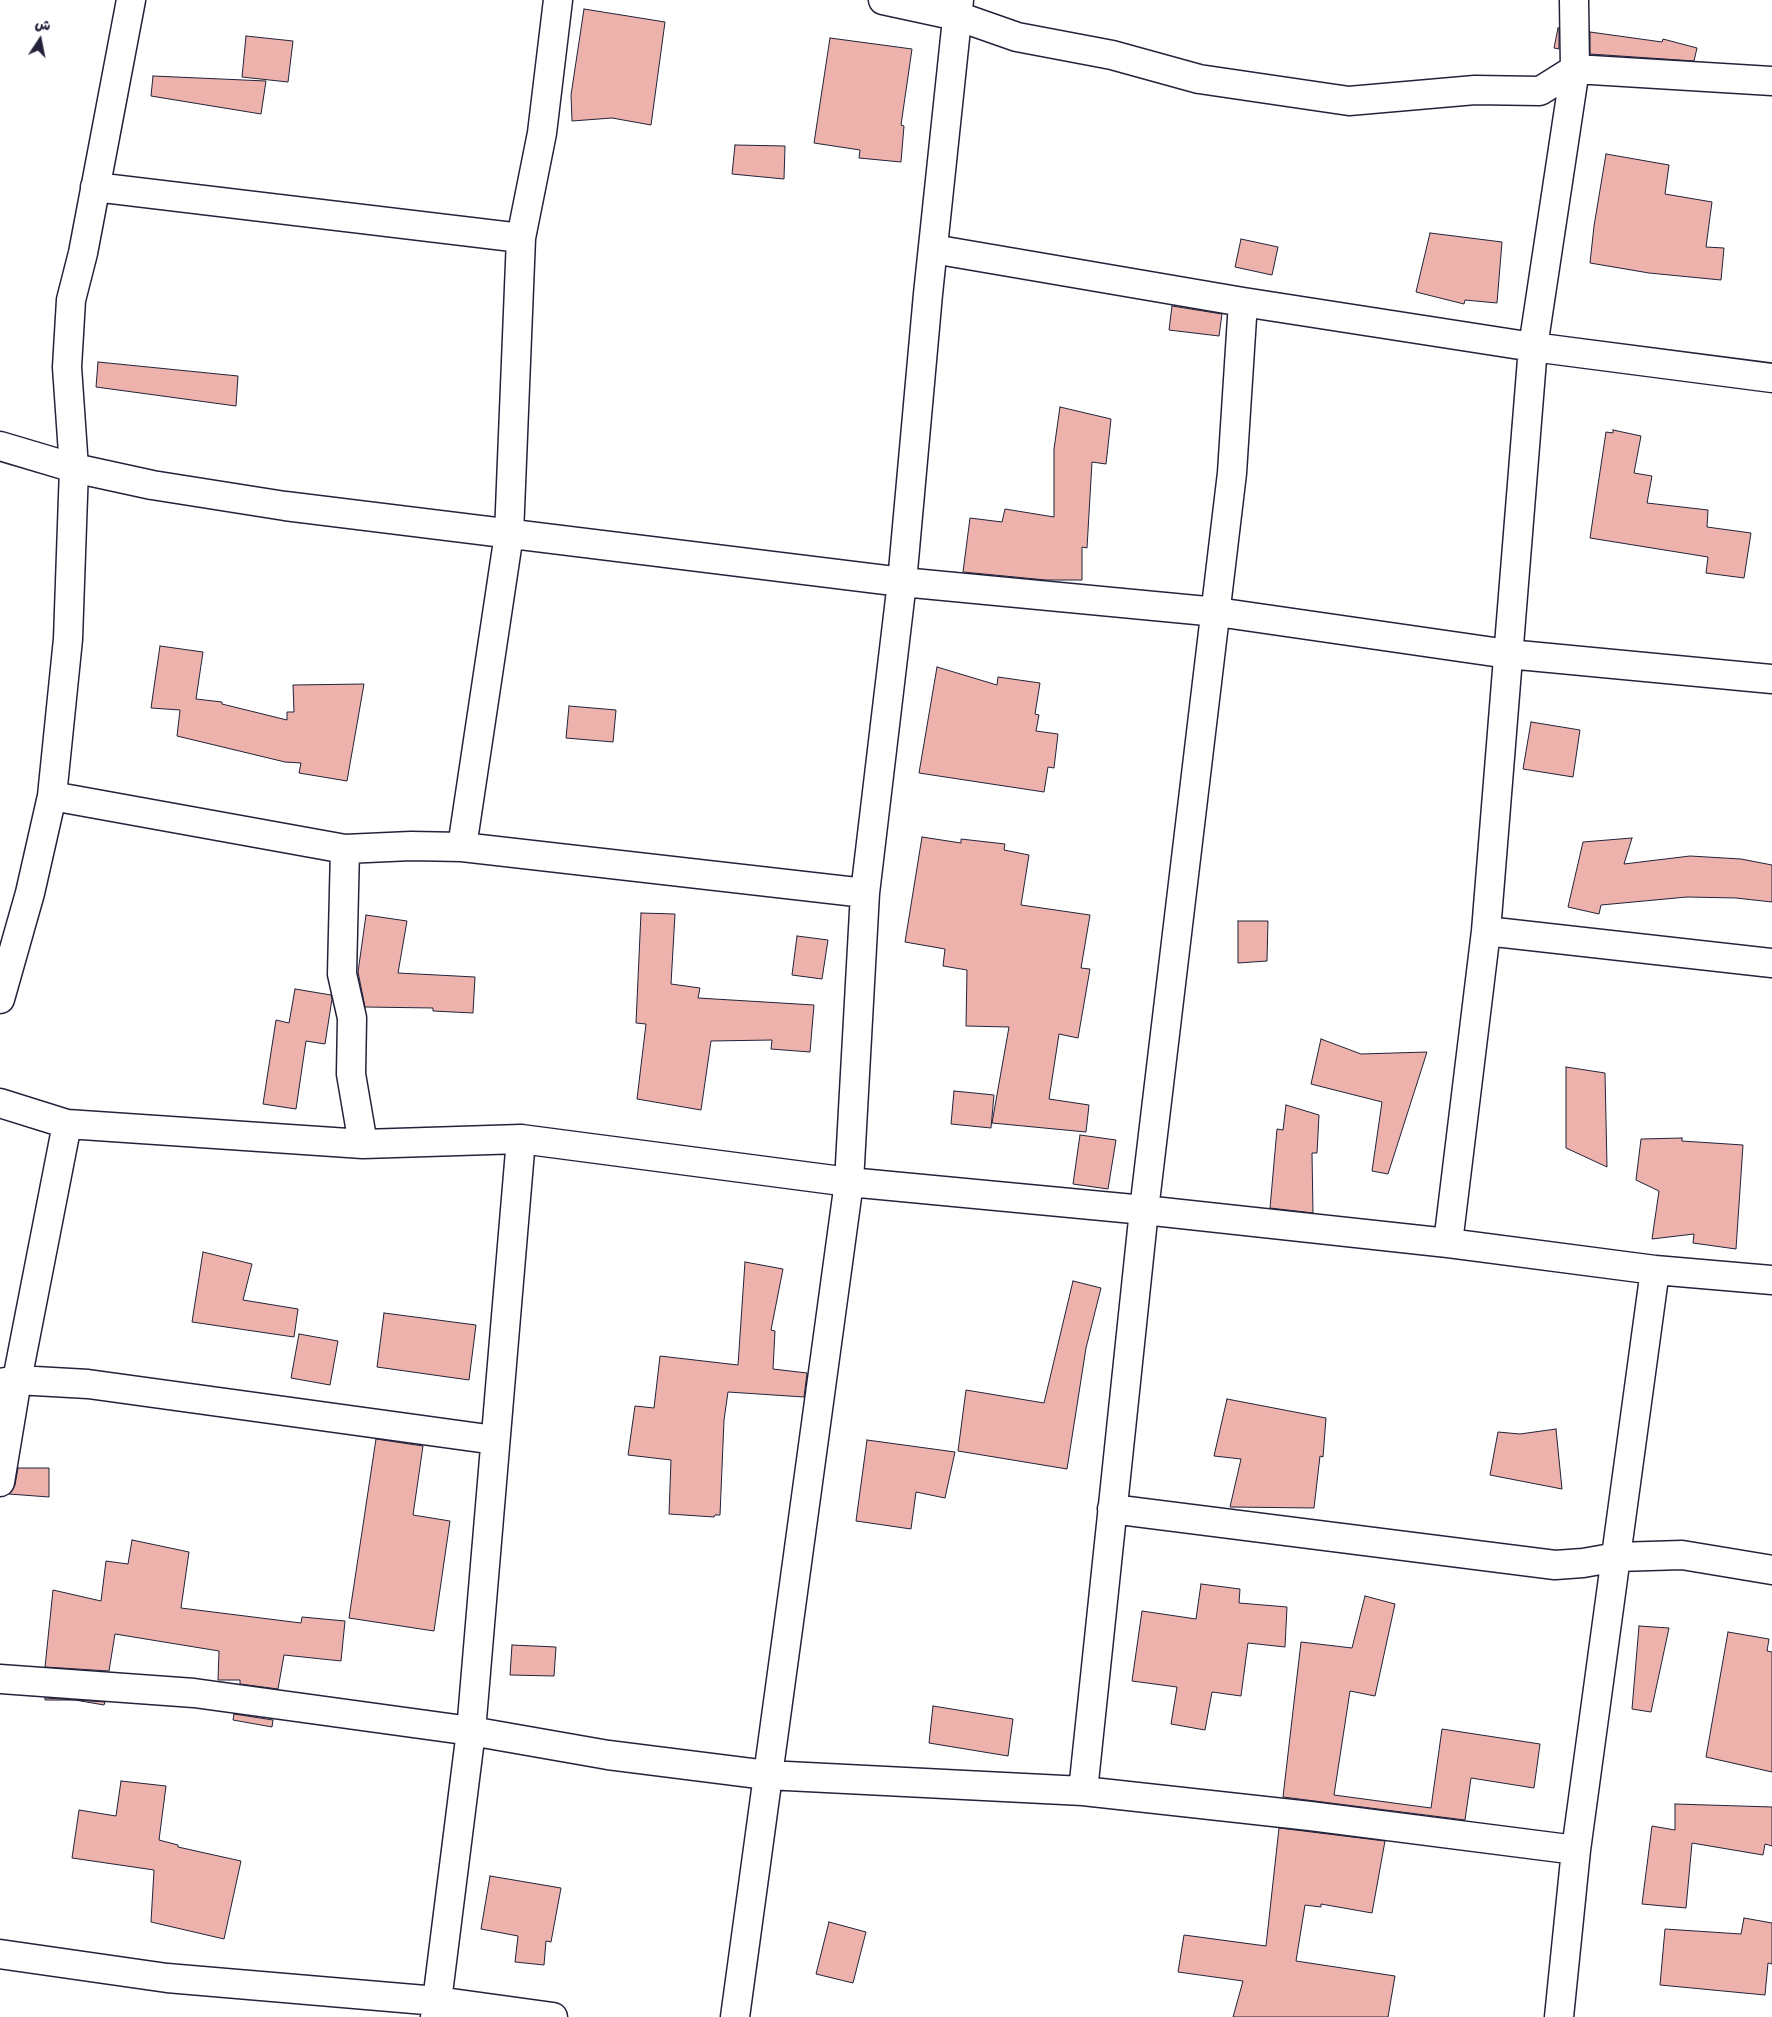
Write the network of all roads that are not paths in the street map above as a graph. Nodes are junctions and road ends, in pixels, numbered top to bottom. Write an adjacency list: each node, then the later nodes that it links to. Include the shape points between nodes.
1 (131, 0): 8 (street)
2 (558, 0): 9 (street, via 542,133)
3 (883, 0): 5 (street)
4 (1574, 0): 6 (street)
5 (958, 8): 6 (street, via 1017,38 1112,55 1199,79 1349,101 1475,90 1540,91); 10 (street)
6 (1575, 69): 7 (street); 12 (street)
7 (1772, 82)
8 (96, 187): 9 (street); 15 (street, via 71,300 67,367)
9 (521, 238): 16 (street)
10 (933, 249): 11 (street); 17 (street)
11 (1243, 302): 12 (street); 18 (street, via 1232,473)
12 (1533, 347): 13 (street); 19 (street)
13 (1772, 378)
14 (0, 446): 15 (street)
15 (74, 468): 16 (street, via 152,485 285,506); 21 (street, via 68,639)
16 (509, 534): 17 (street); 22 (street)
17 (902, 582): 18 (street); 24 (street)
18 (1217, 612): 19 (street); 33 (street)
19 (1508, 654): 20 (street); 25 (street)
20 (1772, 679)
21 (52, 796): 23 (street); 27 (street, via 30,893)
22 (462, 847): 23 (street); 24 (street)
23 (345, 849): 31 (street, via 342,974 352,1018 351,1074)
24 (865, 893): 32 (street)
25 (1486, 931): 26 (street); 34 (street)
26 (1772, 963)
27 (0, 999)
28 (0, 1102): 29 (street)
29 (67, 1124): 31 (street); 37 (street)
30 (521, 1138): 31 (street); 32 (street); 38 (street)
31 (363, 1144)
32 (849, 1182): 33 (street); 45 (street)
33 (1144, 1210): 34 (street); 40 (street)
34 (1448, 1243): 35 (street)
35 (1655, 1270): 36 (street); 41 (street)
36 (1772, 1280)
37 (9, 1382): 38 (street, via 88,1384); 39 (street)
38 (495, 1440): 44 (street)
39 (0, 1482)
40 (1112, 1509): 41 (street, via 1554,1564); 46 (street)
41 (1617, 1557): 42 (street, via 1682,1555); 47 (street)
42 (1772, 1570)
43 (0, 1678): 44 (street, via 194,1693)
44 (471, 1730): 45 (street, via 608,1755); 49 (street)
45 (767, 1775): 46 (street); 51 (street)
46 (1083, 1791): 47 (street)
47 (1576, 1850): 52 (street)
48 (0, 1954): 49 (street, via 167,1978)
49 (436, 2009): 50 (street)
50 (553, 2017)
51 (735, 2017)
52 (1559, 2017)

